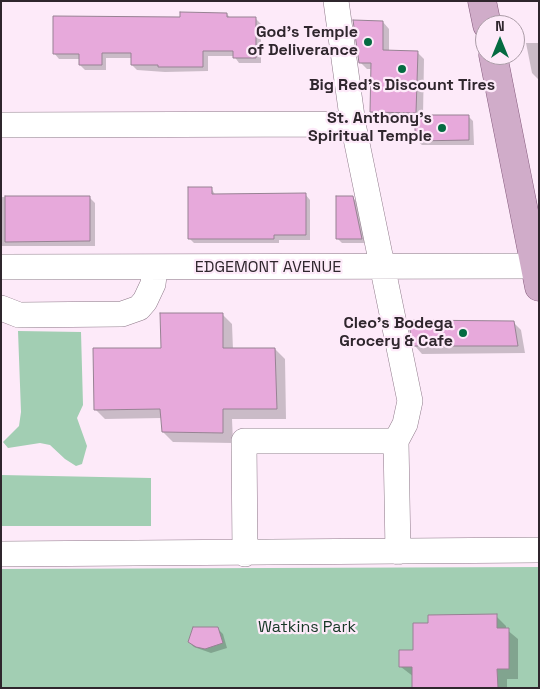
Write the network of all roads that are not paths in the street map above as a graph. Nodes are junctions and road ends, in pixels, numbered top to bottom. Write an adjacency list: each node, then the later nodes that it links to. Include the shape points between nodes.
1 (336, 1): 5 (street)
2 (482, 1): 3 (main road)
3 (485, 15)
4 (495, 65): 10 (main road)
5 (353, 124): 6 (street); 9 (street)
6 (1, 125)
7 (1, 267): 8 (street, EDGEMONT AVENUE)
8 (154, 268): 9 (street, EDGEMONT AVENUE); 11 (street, via 153,284 145,301 139,308 122,314 19,315)
9 (383, 268): 10 (street, EDGEMONT AVENUE); 12 (street, via 410,400 405,424)
10 (537, 276)
11 (1, 308)
12 (396, 440): 14 (street); 16 (street, via 244,440)
13 (539, 550): 14 (street)
14 (398, 552): 16 (street)
15 (1, 554): 16 (street)
16 (245, 554)

